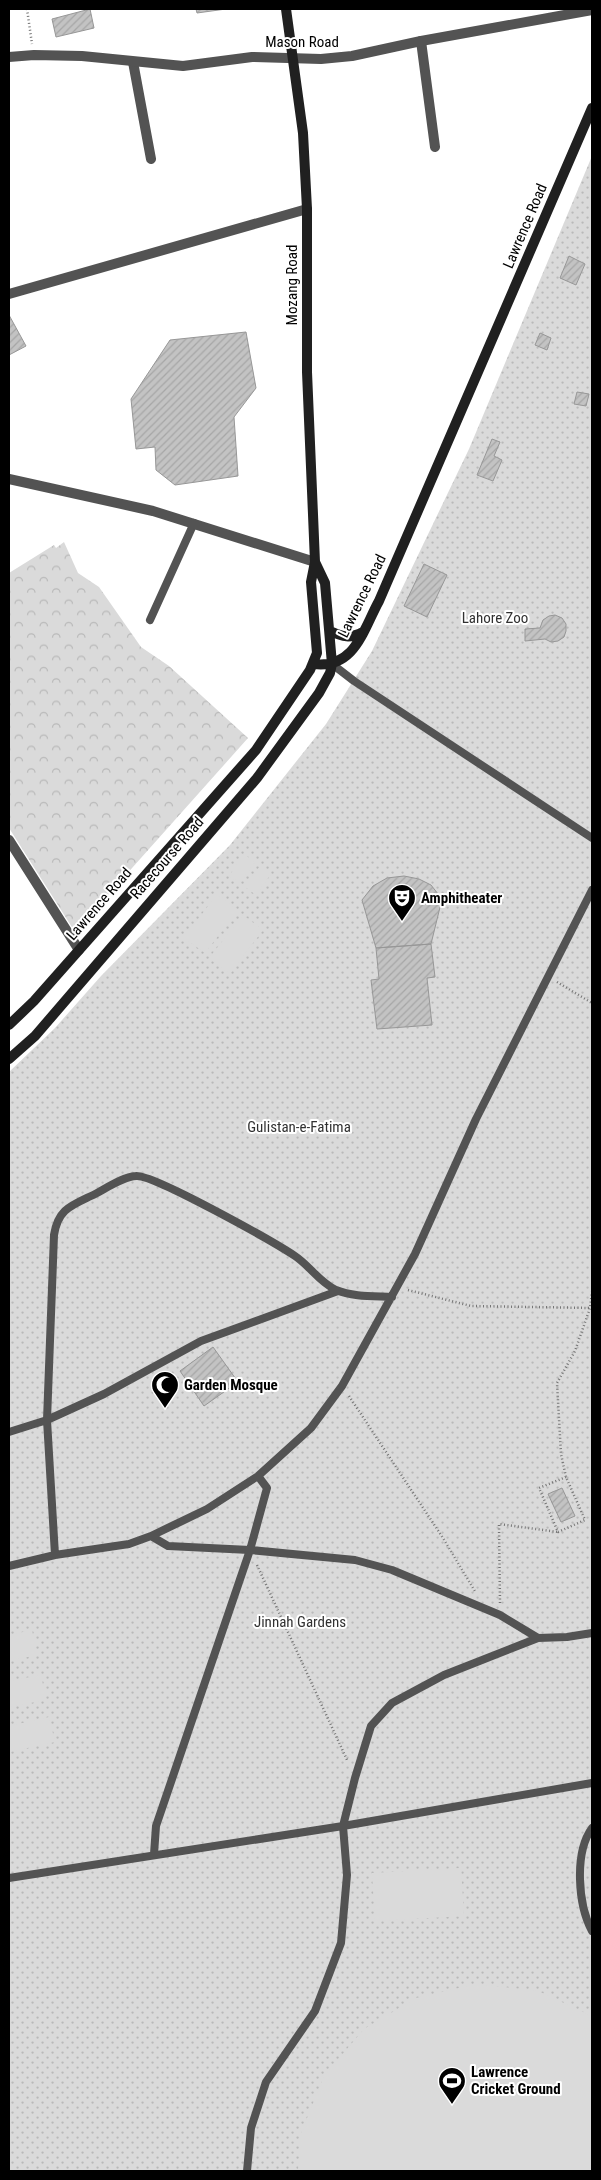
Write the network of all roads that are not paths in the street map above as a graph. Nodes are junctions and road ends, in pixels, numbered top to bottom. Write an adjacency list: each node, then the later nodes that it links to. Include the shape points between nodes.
1 (286, 9): 5 (main road, Mozang Road)
2 (592, 10): 3 (street, Mason Road)
3 (422, 41): 5 (street, Mason Road, via 352,56); 8 (street)
4 (9, 57): 6 (street, Mason Road, via 82,56)
5 (294, 60): 6 (street, Mason Road, via 252,57 183,66); 10 (main road, Mozang Road, via 303,134)
6 (133, 62): 9 (street)
7 (592, 108): 17 (main road, Lawrence Road)
8 (435, 147)
9 (151, 159)
10 (307, 209): 11 (street); 14 (main road, Mozang Road, via 307,372)
11 (9, 294)
12 (9, 479): 13 (street, via 153,511)
13 (194, 524): 14 (street); 15 (lane)
14 (315, 562): 16 (main road, Mozang Road, via 325,582); 18 (main road, Mozang Road, via 311,582 317,653)
15 (150, 620)
16 (330, 631): 17 (main road, via 350,638); 19 (main road, Mozang Road)
17 (363, 632): 19 (main road, Lawrence Road, via 351,652)
18 (314, 664): 19 (main road); 23 (main road, Lawrence Road, via 256,750)
19 (332, 664): 20 (lane); 25 (main road, Racecourse Road, via 319,693 257,778 35,1036)
20 (592, 838)
21 (9, 840): 23 (street)
22 (592, 890): 27 (lane, via 476,1119)
23 (79, 950): 24 (main road, Lawrence Road)
24 (9, 1025)
25 (10, 1055)
26 (338, 1291): 27 (lane); 28 (lane, via 201,1341 112,1390); 28 (lane, via 326,1285 295,1255 223,1216 152,1179 144,1176 127,1178 66,1209 56,1224)
27 (392, 1297): 30 (lane, via 342,1386 311,1428)
28 (47, 1420): 29 (lane); 33 (lane)
29 (9, 1432)
30 (258, 1476): 31 (lane, via 206,1509); 32 (lane, via 267,1488)
31 (151, 1536): 32 (lane, via 168,1546); 33 (lane, via 128,1544)
32 (250, 1550): 36 (lane, via 354,1560 392,1570 500,1616); 40 (lane, via 156,1826)
33 (55, 1555): 34 (lane)
34 (9, 1566)
35 (592, 1633): 36 (lane, via 567,1638)
36 (538, 1638): 38 (lane, via 444,1675 392,1703 371,1726)
37 (592, 1783): 38 (lane)
38 (343, 1826): 40 (lane); 43 (lane, via 347,1875 341,1943 315,2011 266,2082 251,2128)
39 (592, 1828): 42 (lane, via 579,1867 586,1921)
40 (154, 1854): 41 (lane)
41 (9, 1878)
42 (592, 1931)
43 (247, 2171)

